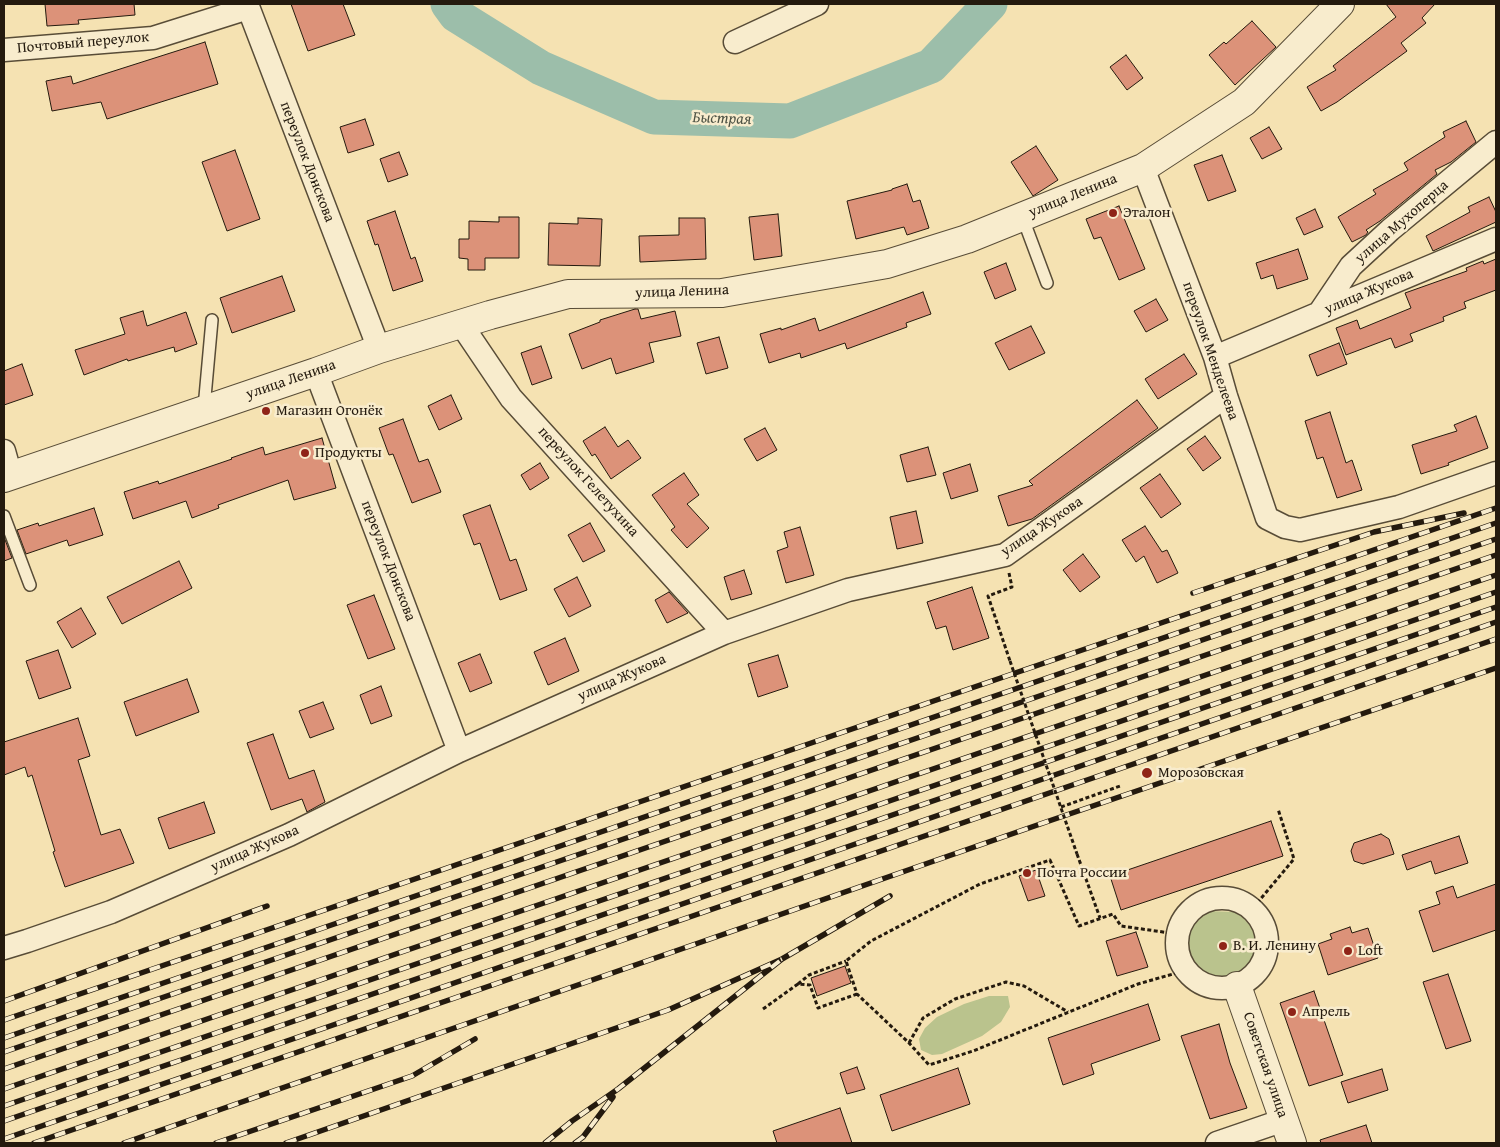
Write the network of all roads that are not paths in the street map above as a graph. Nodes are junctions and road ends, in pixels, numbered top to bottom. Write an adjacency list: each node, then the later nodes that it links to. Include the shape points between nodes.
1 (817, 4): 4 (street)
2 (1340, 4): 7 (street, улица Ленина, via 1244,102)
3 (247, 6): 5 (street, Почтовый переулок, via 153,38); 14 (street, переулок Донскова)
4 (735, 42)
5 (4, 50)
6 (1496, 142): 11 (street, улица Мухоперца, via 1351,266)
7 (1143, 168): 8 (street, улица Ленина); 15 (street, переулок Менделеева)
8 (1022, 216): 10 (lane); 13 (street, улица Ленина, via 967,239 887,264 722,293 568,294)
9 (1496, 239): 11 (street, улица Жукова)
10 (1047, 283)
11 (1320, 312): 15 (street, улица Жукова)
12 (212, 320): 18 (lane)
13 (460, 324): 14 (street, улица Ленина); 23 (street, переулок Гелетухина, via 511,398)
14 (379, 348): 16 (street, улица Ленина)
15 (1215, 357): 17 (street, переулок Менделеева)
16 (316, 372): 18 (street, улица Ленина); 24 (street, переулок Донскова)
17 (1226, 396): 20 (street, переулок Менделеева, via 1268,518 1284,527 1300,530 1399,508); 23 (street, улица Жукова, via 1005,556 848,590)
18 (204, 410): 19 (street, улица Ленина)
19 (6, 468)
20 (1496, 473)
21 (4, 516): 22 (lane)
22 (30, 586)
23 (724, 633): 24 (street, улица Жукова)
24 (459, 751): 25 (street, улица Жукова, via 289,835 111,912)
25 (4, 948)
26 (1238, 986): 26 (street, via 1257,973 1268,951 1266,928 1253,908 1231,897 1208,899 1188,912 1177,934 1179,958 1192,977 1214,988); 27 (street, Советская улица)
27 (1288, 1132): 28 (street)
28 (1217, 1143)

